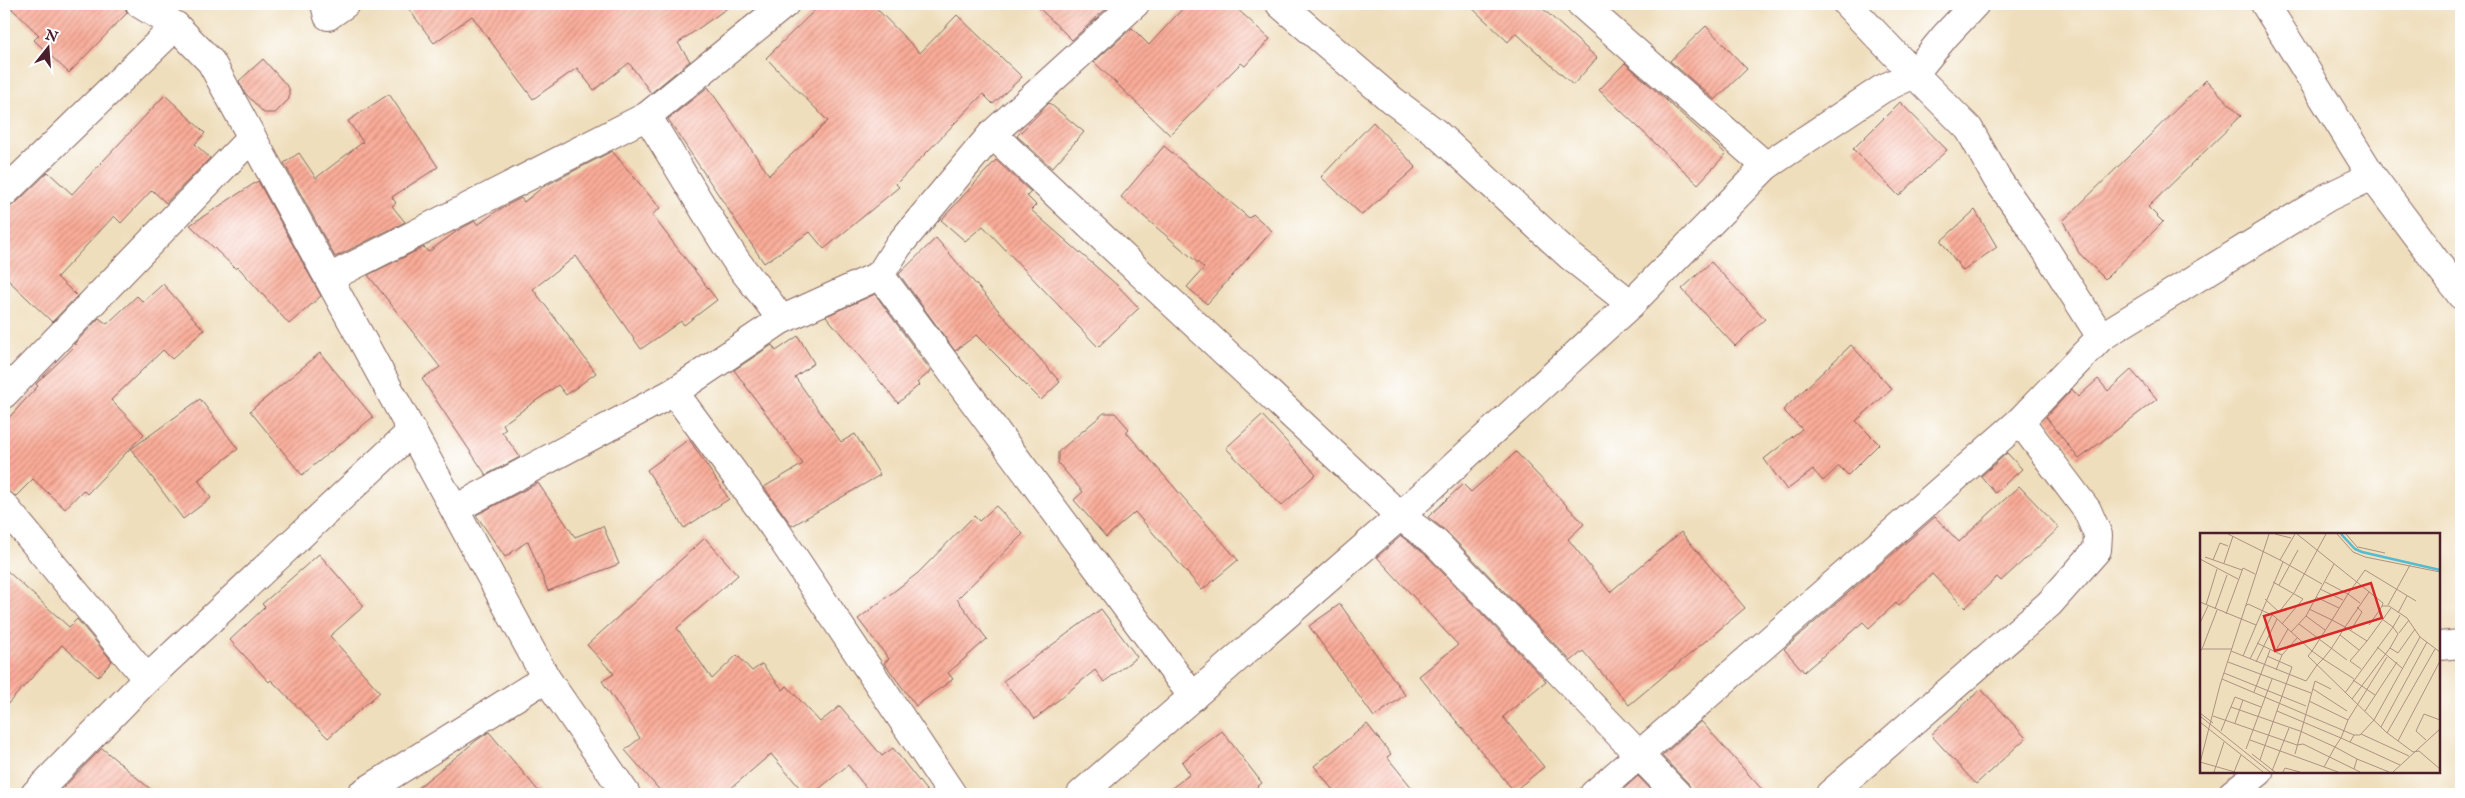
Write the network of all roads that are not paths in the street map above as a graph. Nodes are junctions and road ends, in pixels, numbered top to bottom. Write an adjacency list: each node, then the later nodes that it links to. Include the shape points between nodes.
1 (140, 4): 11 (street)
2 (325, 4): 3 (street, via 328,16)
3 (345, 4)
4 (785, 4): 13 (street)
5 (1135, 4): 14 (street)
6 (1280, 4): 22 (street, via 1392,100 1436,133 1570,256)
7 (1581, 4): 16 (street)
8 (1847, 4): 12 (street)
9 (1975, 4): 12 (street)
10 (2265, 4): 17 (street)
11 (176, 26): 15 (street, via 211,62); 18 (street)
12 (1914, 74): 16 (street, via 1882,89); 24 (street, via 1969,129 1997,179)
13 (647, 116): 20 (street); 23 (street, via 736,260)
14 (992, 134): 19 (street, via 898,246); 31 (street)
15 (252, 137): 20 (street); 26 (street)
16 (1766, 166): 22 (street)
17 (2372, 176): 21 (street); 24 (street, via 2328,197)
18 (4, 193)
19 (880, 275): 23 (street); 36 (street)
20 (329, 278): 28 (street)
21 (2461, 295)
22 (1631, 304): 31 (street)
23 (781, 320): 25 (street)
24 (2101, 337): 27 (street)
25 (674, 392): 30 (street); 42 (street, via 773,526)
26 (4, 394)
27 (2020, 421): 37 (street); 46 (street, via 2087,510 2098,535 2097,550 2049,604)
28 (412, 431): 30 (street); 35 (street)
29 (4, 506): 35 (street)
30 (455, 509): 34 (street)
31 (1400, 516): 36 (street); 37 (street, via 1436,543)
32 (2461, 644): 33 (street)
33 (2440, 646)
34 (546, 678): 40 (street); 41 (street)
35 (147, 679): 39 (street)
36 (1193, 697): 43 (street)
37 (1639, 756): 44 (street); 45 (street)
38 (2258, 773): 47 (street)
39 (35, 794)
40 (362, 794)
41 (626, 794)
42 (952, 794)
43 (1081, 794)
44 (1594, 794)
45 (1677, 794)
46 (1830, 794)
47 (2232, 794)

